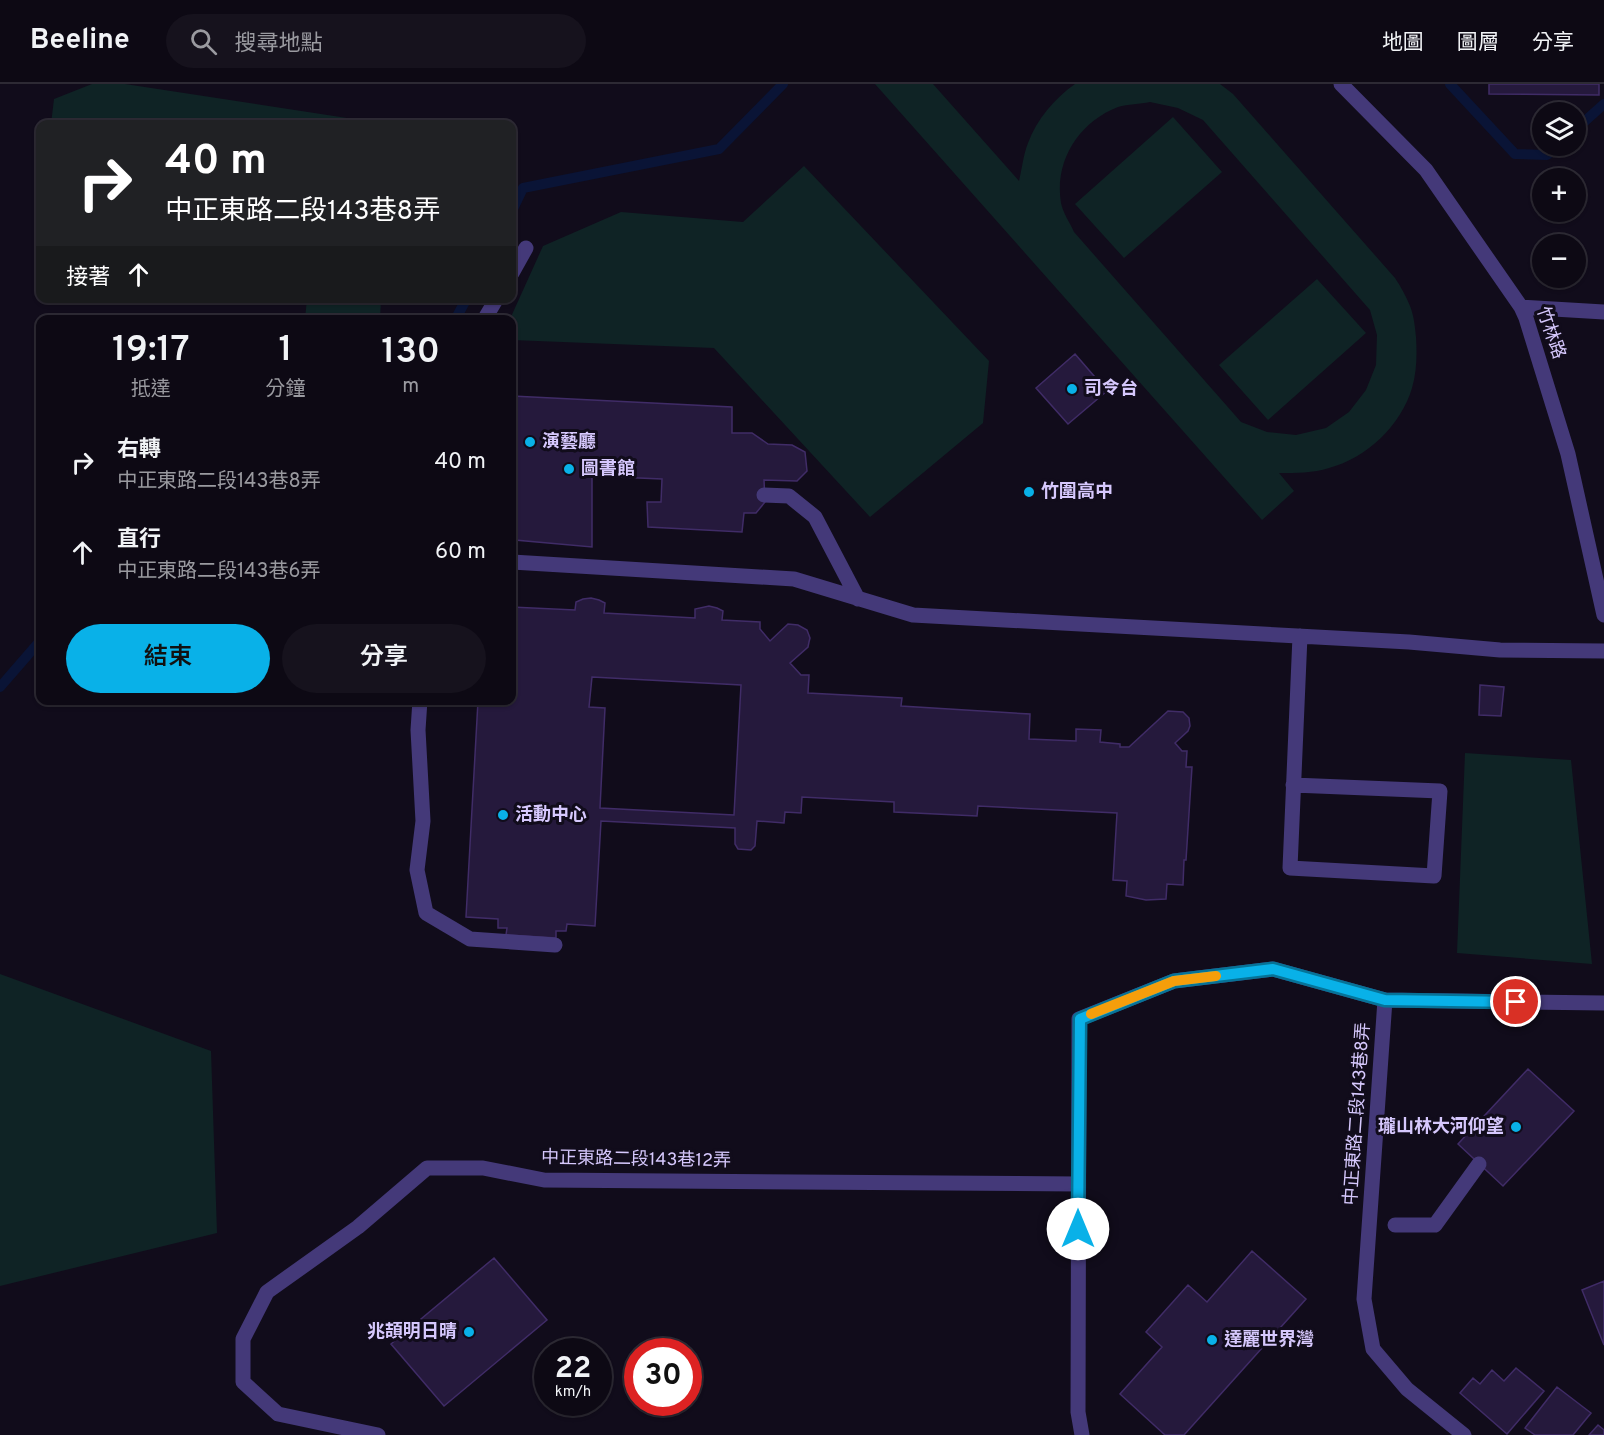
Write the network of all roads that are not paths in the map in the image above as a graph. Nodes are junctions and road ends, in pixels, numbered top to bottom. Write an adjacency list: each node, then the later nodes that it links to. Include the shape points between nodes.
1 (1341, 84): 4 (street, 竹林路, via 1426,171)
2 (526, 248): 3 (street)
3 (516, 266)
4 (1521, 307): 5 (street); 9 (street, 竹林路, via 1568,454)
5 (1604, 312)
6 (764, 495): 8 (street, via 789,496 814,518)
7 (516, 562): 8 (street, via 794,579)
8 (858, 598): 10 (street, via 913,615)
9 (1604, 615)
10 (1300, 636): 11 (street, via 1500,650); 13 (street)
11 (1604, 651)
12 (420, 705): 14 (street, via 423,821 417,870 426,913 470,939)
13 (1293, 785): 13 (street, via 1290,868 1434,876 1440,791)
14 (555, 945)
15 (1385, 1000): 16 (street); 18 (street, 中正東路二段143巷8弄, via 1273,969 1174,981 1080,1019); 22 (street, 中正東路二段143巷8弄, via 1365,1299 1373,1349 1407,1389)
16 (1604, 1003)
17 (1479, 1164): 19 (street, via 1435,1225)
18 (1078, 1184): 20 (street, 中正東路二段143巷12弄, via 544,1180 483,1168 427,1168 358,1227 267,1292 243,1339 243,1382 278,1414); 21 (street, via 1078,1412)
19 (1395, 1225)
20 (378, 1435)
21 (1082, 1435)
22 (1464, 1435)

